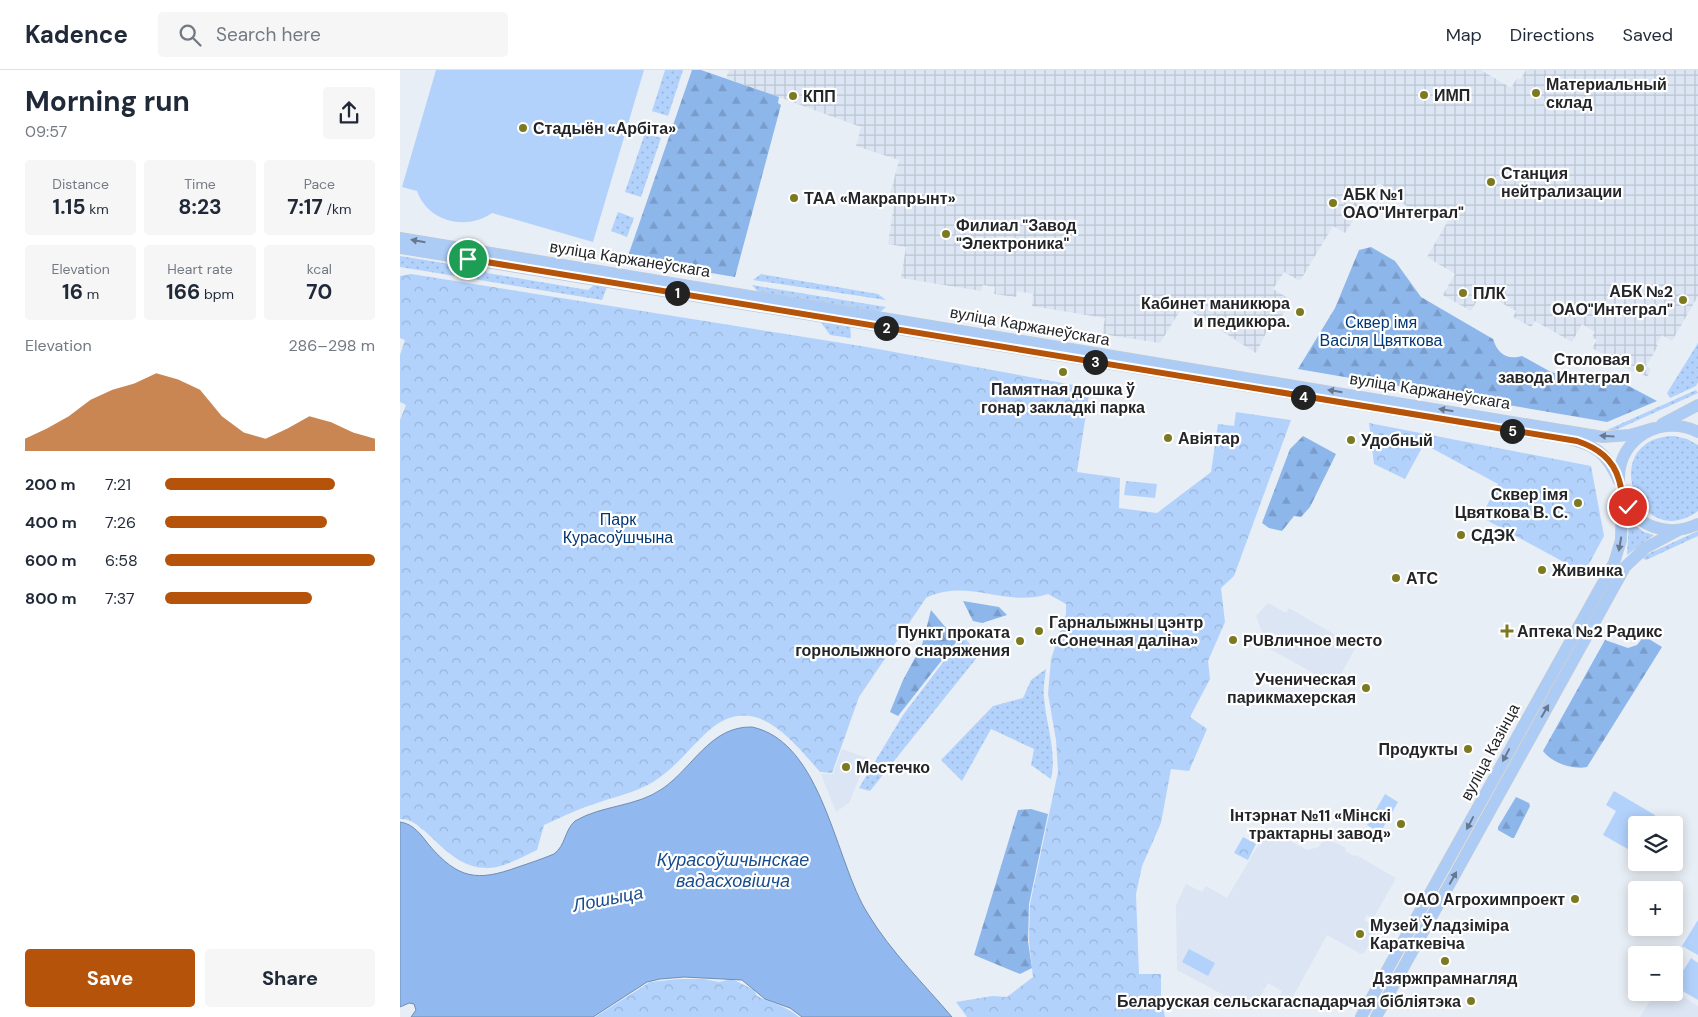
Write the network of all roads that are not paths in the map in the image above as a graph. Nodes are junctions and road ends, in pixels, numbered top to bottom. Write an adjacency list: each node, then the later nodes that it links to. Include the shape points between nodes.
1 (400, 238): 4 (main road, вуліца Каржанеўскага, one-way to 1, via 1630,435 1603,437)
2 (400, 248): 6 (main road, вуліца Каржанеўскага, via 1565,438 1597,449 1608,459)
3 (1698, 405): 4 (main road)
4 (1655, 428): 5 (main road, via 1680,426); 6 (main road, via 1639,436 1629,448 1621,464)
5 (1698, 432)
6 (1619, 481): 7 (main road)
7 (1622, 496): 9 (main road, via 1630,510 1644,522 1660,529); 10 (main road, вуліца Казінца, one-way to 10, via 1621,540 1614,562)
8 (1698, 524): 9 (main road, вуліца Казінца)
9 (1677, 531): 11 (main road, вуліца Казінца, one-way to 9, via 1627,564 1645,548)
10 (1376, 991): 11 (main road); 12 (main road, вуліца Казінца)
11 (1387, 997): 13 (main road, вуліца Казінца)
12 (1361, 1017)
13 (1376, 1017)

